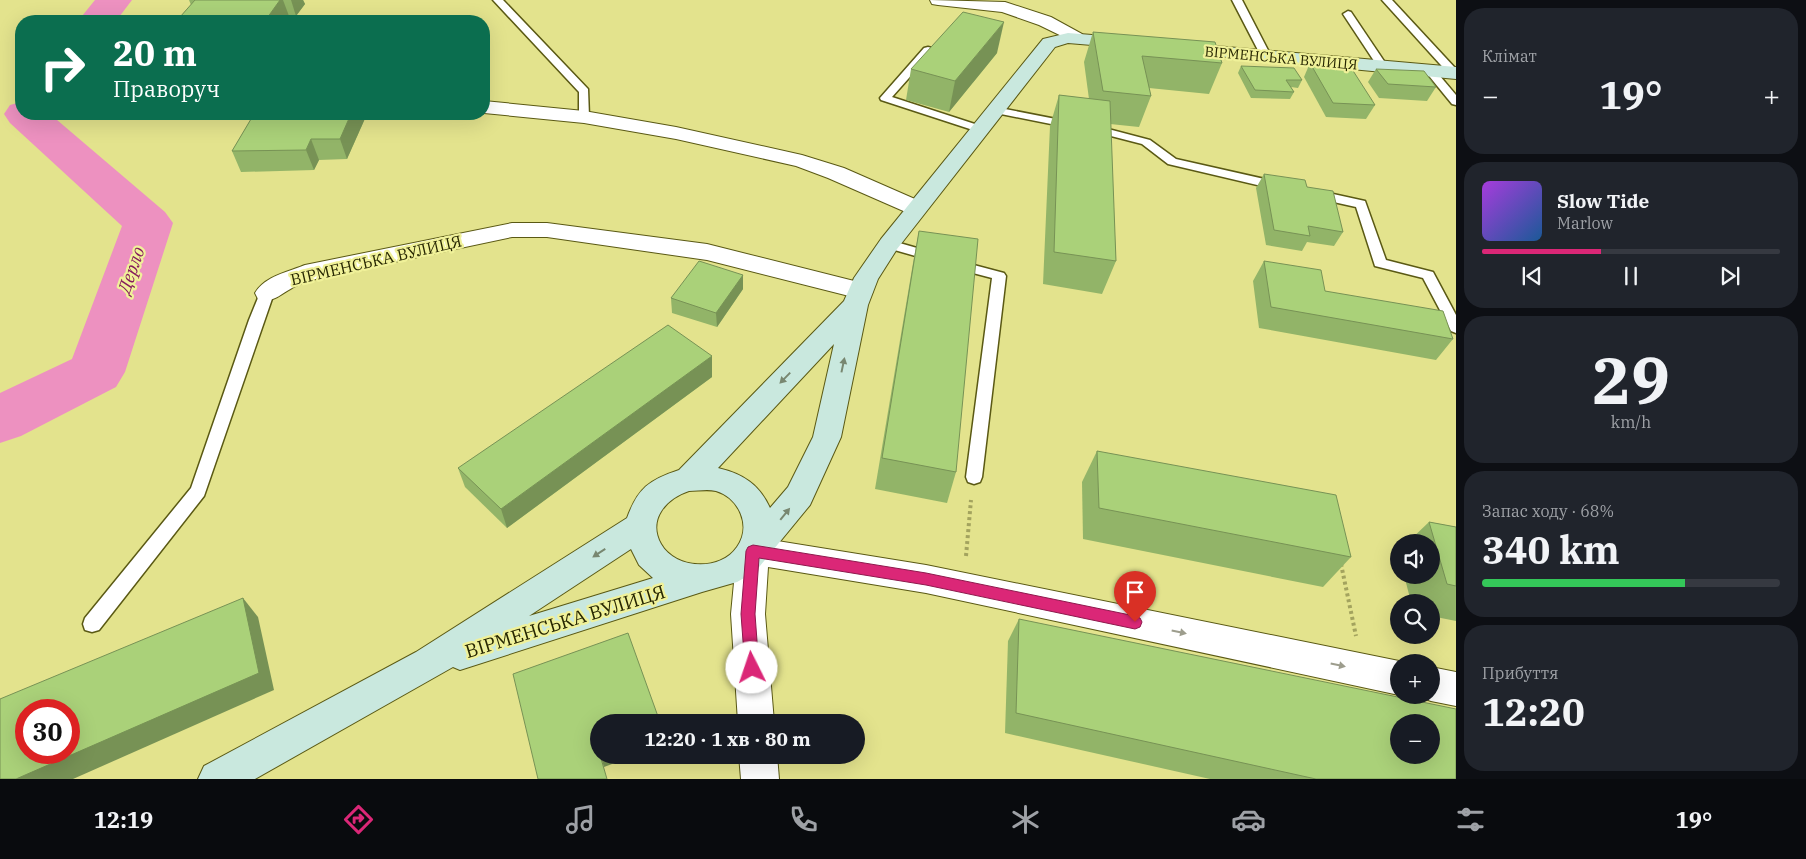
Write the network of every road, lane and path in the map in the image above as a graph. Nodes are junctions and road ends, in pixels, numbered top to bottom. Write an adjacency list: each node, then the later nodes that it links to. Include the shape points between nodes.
1 (498, 0): 17 (lane, via 584,91)
2 (938, 0): 6 (street, via 1005,7 1045,21)
3 (1237, 0): 10 (lane)
4 (1387, 0): 13 (lane)
5 (1348, 14): 11 (lane)
6 (1076, 38): 7 (main road); 16 (main road, via 1049,43)
7 (1142, 45)
8 (1162, 46): 10 (main road, ВІРМЕНСЬКА ВУЛИЦЯ)
9 (928, 50): 18 (lane, via 885,98)
10 (1266, 56): 11 (main road, ВІРМЕНСЬКА ВУЛИЦЯ)
11 (1383, 67): 12 (main road, ВІРМЕНСЬКА ВУЛИЦЯ)
12 (1430, 71): 13 (main road, ВІРМЕНСЬКА ВУЛИЦЯ); 14 (lane)
13 (1455, 73)
14 (1456, 102)
15 (490, 108): 17 (street)
16 (995, 110): 18 (main road); 19 (lane, via 1112,133 1146,142 1172,162)
17 (584, 117): 21 (street, via 676,133 802,161)
18 (980, 129): 21 (main road)
19 (1286, 187)
20 (1304, 192): 25 (lane, via 1361,204 1380,263 1428,275)
21 (916, 208): 22 (main road)
22 (889, 244): 24 (main road); 26 (lane, via 999,276)
23 (267, 293): 24 (street, ВІРМЕНСЬКА ВУЛИЦЯ, via 283,282 314,271 512,230 547,230 707,252); 33 (lane, ВІРМЕНСЬКА ВУЛИЦЯ, via 198,491)
24 (858, 298): 27 (main road, one-way to 27); 29 (main road, one-way to 24, via 799,496 827,437)
25 (1456, 328)
26 (974, 477): 32 (path)
27 (689, 478): 28 (main road, via 655,495); 29 (main road, via 715,479 735,486 750,498 760,526)
28 (640, 526): 31 (main road, via 645,549 664,569 683,577); 34 (main road, ВІРМЕНСЬКА ВУЛИЦЯ, one-way to 34)
29 (753, 551): 31 (main road, via 729,572); 32 (street); 39 (street, via 748,614)
30 (1339, 559): 35 (path)
31 (702, 578): 34 (main road, ВІРМЕНСЬКА ВУЛИЦЯ)
32 (963, 587): 35 (street, one-way to 35)
33 (92, 624)
34 (428, 664): 41 (main road, ВІРМЕНСЬКА ВУЛИЦЯ)
35 (1363, 670): 36 (street)
36 (1390, 676)
37 (1440, 686): 38 (street)
38 (1456, 689)
39 (755, 714)
40 (759, 764): 42 (street)
41 (217, 779)
42 (760, 779)

